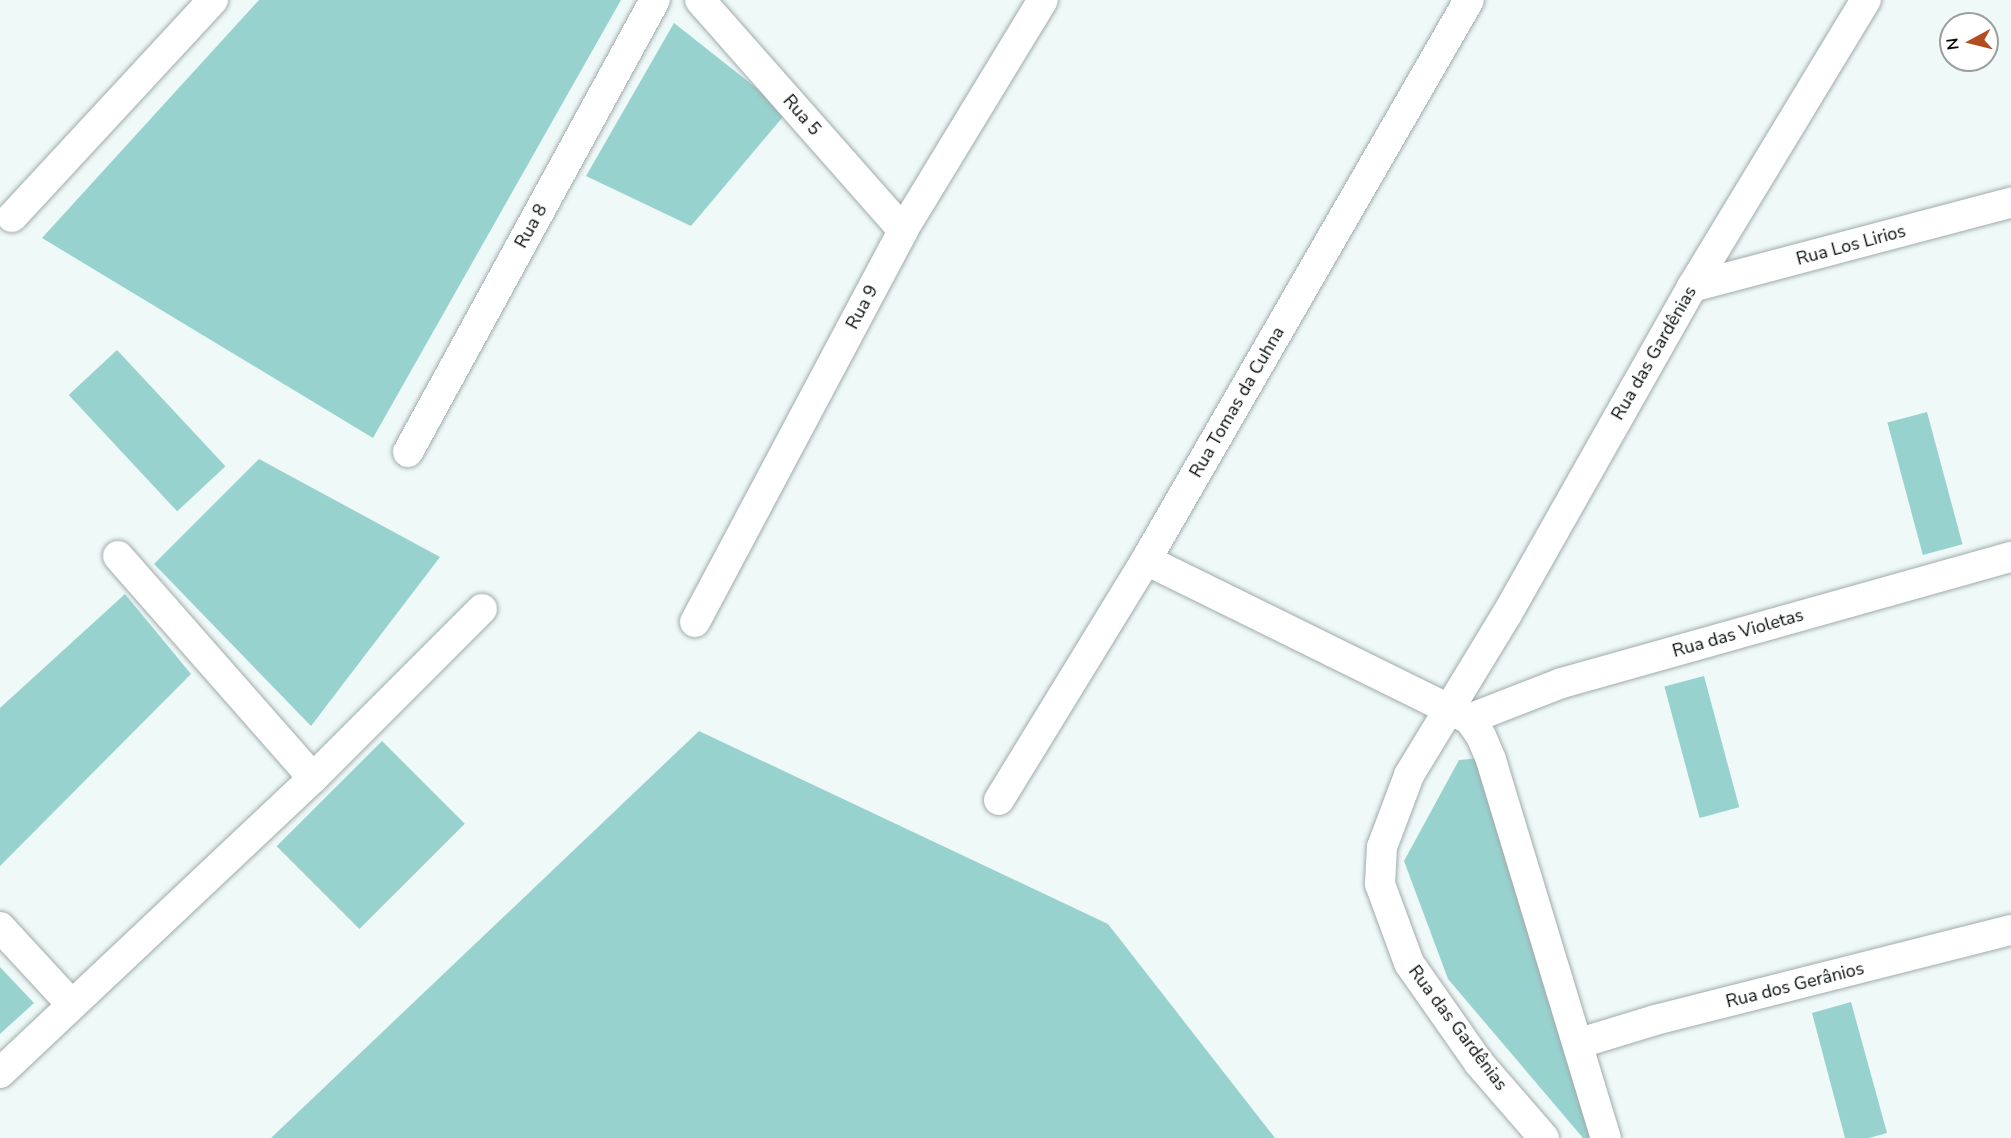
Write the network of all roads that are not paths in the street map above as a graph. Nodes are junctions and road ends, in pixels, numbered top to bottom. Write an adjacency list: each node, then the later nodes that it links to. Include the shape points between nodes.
1 (213, 0): 8 (street)
2 (655, 0): 11 (street, Rua 8)
3 (700, 0): 9 (street, Rua 5)
4 (1043, 0): 9 (street, Rua 9)
5 (1469, 0): 14 (street, Rua Tomas da Cuhna)
6 (1866, 0): 10 (street, Rua das Gardênias)
7 (2011, 203): 10 (street, Rua Los Lirios)
8 (12, 217)
9 (903, 230): 16 (street, Rua 9)
10 (1692, 287): 17 (street, Rua das Gardênias, via 1507,614)
11 (408, 452)
12 (118, 556): 18 (street)
13 (2011, 557): 17 (street, Rua das Violetas)
14 (1146, 560): 17 (street); 19 (street, Rua Tomas da Cuhna)
15 (482, 609): 18 (street)
16 (695, 622)
17 (1458, 714): 23 (street, via 1481,736 1491,760); 25 (street, Rua das Gardênias, via 1409,775 1382,847 1380,884 1409,963 1479,1062)
18 (313, 778): 22 (street)
19 (999, 800)
20 (0, 927): 22 (street)
21 (2011, 930): 23 (street, Rua dos Gerânios, via 1655,1020)
22 (70, 1004): 24 (street)
23 (1580, 1043): 26 (street)
24 (0, 1073)
25 (1544, 1138)
26 (1606, 1138)

